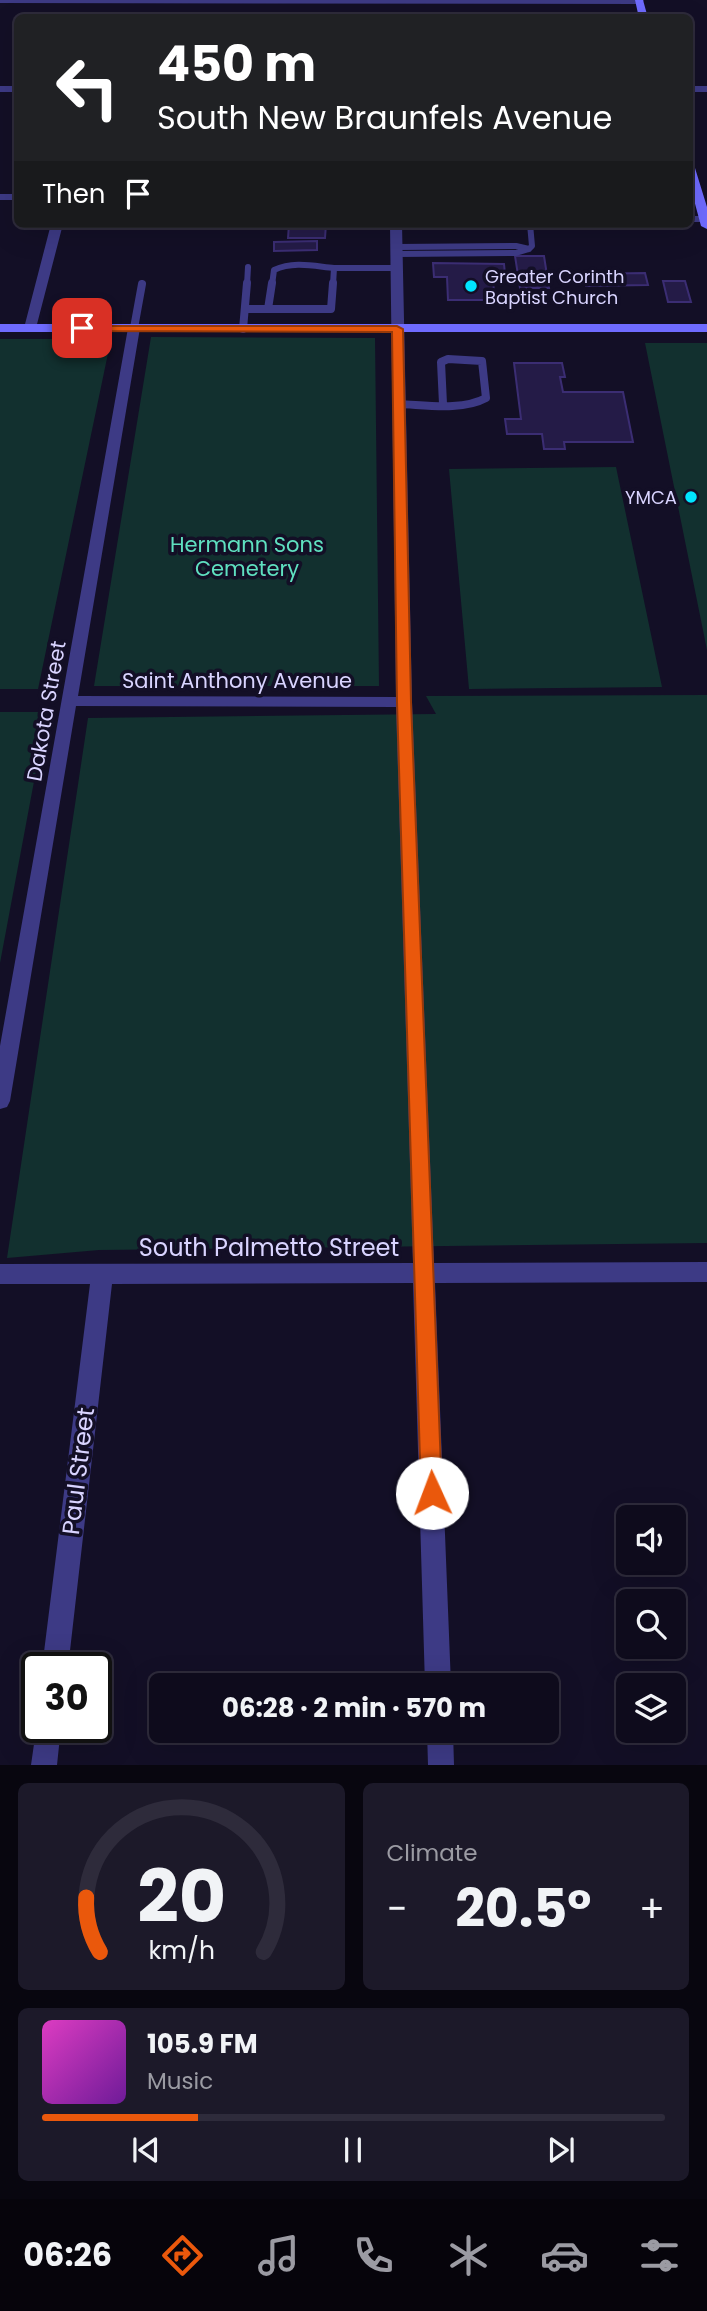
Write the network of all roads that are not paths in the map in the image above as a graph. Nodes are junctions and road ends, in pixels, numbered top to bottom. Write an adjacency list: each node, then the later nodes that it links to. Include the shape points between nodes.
1 (0, 0): 4 (street)
2 (529, 0): 3 (street); 5 (street)
3 (639, 0)
4 (113, 3): 5 (street)
5 (387, 3)
6 (694, 196): 7 (main road)
7 (706, 223)
8 (56, 228): 19 (street)
9 (396, 228): 11 (street)
10 (530, 228): 11 (lane, via 532,246 516,253)
11 (397, 250): 14 (street)
12 (248, 267): 16 (lane)
13 (334, 268): 14 (lane); 17 (lane, via 293,264 274,270); 17 (lane, via 331,309)
14 (397, 268): 23 (street)
15 (142, 284): 20 (lane)
16 (244, 309): 17 (lane); 21 (lane)
17 (268, 309)
18 (0, 328): 19 (main road)
19 (30, 328): 20 (main road)
20 (134, 328): 21 (main road); 26 (street, Dakota Street)
21 (243, 328): 23 (main road)
22 (707, 328): 23 (main road)
23 (397, 329): 24 (street)
24 (399, 404): 25 (lane); 27 (street)
25 (443, 404): 25 (lane, via 486,398 482,361 442,362)
26 (69, 701): 27 (street, Saint Anthony Avenue); 28 (street, Dakota Street)
27 (404, 702): 29 (street)
28 (0, 1101)
29 (424, 1272): 30 (street, South Palmetto Street); 32 (street, South Palmetto Street); 34 (street)
30 (707, 1272)
31 (0, 1274): 32 (street, South Palmetto Street)
32 (102, 1274): 33 (street, Paul Street)
33 (57, 1652)
34 (438, 1673)
35 (46, 1743): 37 (street)
36 (440, 1743): 38 (street)
37 (44, 1765)
38 (441, 1765)

